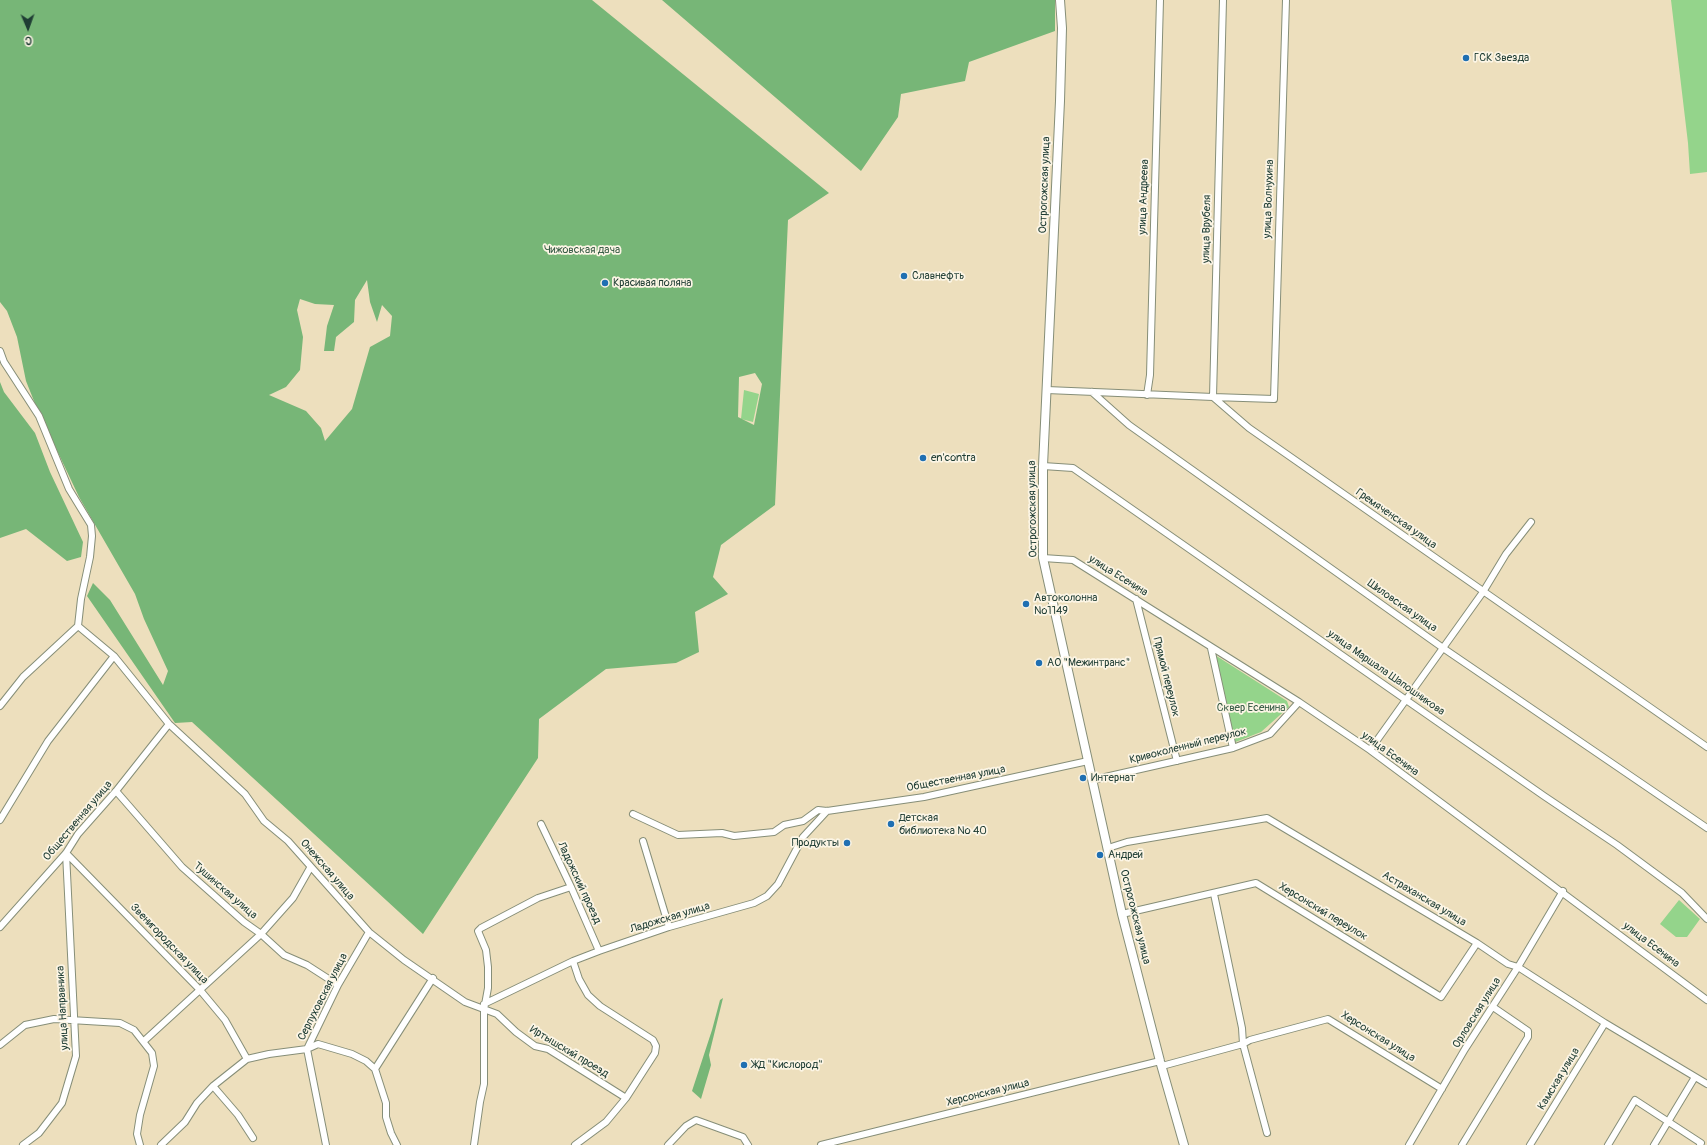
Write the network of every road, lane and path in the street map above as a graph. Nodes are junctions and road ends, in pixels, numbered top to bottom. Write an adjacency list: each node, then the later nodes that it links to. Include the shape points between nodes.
1 (1060, 0): 6 (street, Острогожская улица, via 1060,101)
2 (1160, 0): 8 (street, улица Андреева, via 1150,375)
3 (1223, 0): 9 (street, улица Врубеля)
4 (1286, 0): 9 (street, улица Волнухина, via 1274,399)
5 (0, 351): 15 (street, via 4,362 39,416 69,489 91,525 90,557 80,600)
6 (1047, 390): 7 (street); 10 (street, Острогожская улица)
7 (1092, 392): 8 (street); 17 (street, Шиловская улица, via 1129,425)
8 (1147, 395): 9 (street)
9 (1213, 397): 13 (street, Гремяченская улица, via 1249,428)
10 (1043, 466): 12 (street, Острогожская улица); 19 (street, улица Маршала Шапошникова, via 1073,468)
11 (1531, 522): 13 (street, via 1506,554)
12 (1043, 558): 14 (street, улица Есенина, via 1073,560); 26 (street, Острогожская улица)
13 (1483, 592): 17 (street); 23 (street, Гремяченская улица)
14 (1136, 599): 16 (street, улица Есенина); 27 (street, Прямой переулок)
15 (78, 626): 18 (street, Онежская улица); 21 (street, via 23,677)
16 (1211, 648): 20 (street, улица Есенина); 24 (street)
17 (1443, 648): 19 (street); 34 (street, Шиловская улица)
18 (114, 656): 22 (street, Онежская улица); 32 (street, via 48,741)
19 (1406, 699): 25 (street); 43 (street, улица Маршала Шапошникова, via 1682,893)
20 (1298, 702): 24 (street, Кривоколенный переулок, via 1270,734); 25 (street, улица Есенина)
21 (0, 706)
22 (169, 724): 29 (street, Общественная улица); 38 (street, Онежская улица, via 245,794 264,821 288,840)
23 (1707, 747)
24 (1233, 748): 27 (street, Кривоколенный переулок)
25 (1370, 750): 40 (street, улица Есенина)
26 (1088, 761): 28 (street, Острогожская улица); 30 (street, Общественная улица, via 932,796)
27 (1177, 761): 28 (street, Кривоколенный переулок)
28 (1092, 780): 36 (street, Острогожская улица)
29 (116, 791): 37 (street, Общественная улица, via 78,834); 47 (street, Тушинская улица, via 182,867)
30 (827, 811): 31 (street, Общественная улица, via 818,810 803,821 784,825 774,832 734,836 722,833 678,834); 45 (street, Ладожская улица, via 803,837 778,884 768,896 754,903)
31 (632, 814)
32 (0, 820)
33 (541, 824): 39 (street, Ладожский проезд)
34 (1706, 825)
35 (643, 841): 45 (street)
36 (1108, 848): 42 (street, Острогожская улица); 48 (street, Астраханская улица, via 1127,842 1267,818)
37 (66, 852): 44 (street, Общественная улица); 54 (street, Звенигородская улица); 58 (street, улица Направника)
38 (310, 868): 46 (street, Онежская улица); 47 (street, via 293,898)
39 (571, 887): 49 (street, Ладожский проезд); 56 (street, via 538,898 480,928 478,935 486,950 488,967 488,988)
40 (1563, 891): 51 (street, Орловская улица); 55 (street, улица Есенина)
41 (1214, 894): 42 (street, Херсонский переулок); 48 (street, Херсонский переулок, via 1256,883 1441,997); 61 (street, via 1242,1028)
42 (1122, 914): 65 (street, Острогожская улица)
43 (1707, 919)
44 (0, 927)
45 (669, 927): 49 (street, Ладожская улица)
46 (368, 932): 52 (street, Онежская улица, via 404,960); 53 (street, Серпуховская улица)
47 (261, 934): 53 (street, Тушинская улица, via 284,955 307,965); 54 (street)
48 (1477, 943): 51 (street, Астраханская улица, via 1508,964)
49 (599, 951): 50 (street, Ладожская улица)
50 (573, 961): 56 (street, Ладожская улица); 71 (street, via 588,995 600,1006 653,1040 656,1046)
51 (1518, 967): 57 (street, Орловская улица); 59 (street, Астраханская улица)
52 (433, 978): 56 (street, Онежская улица, via 465,1002); 66 (street)
53 (338, 985): 63 (street, Серпуховская улица)
54 (200, 990): 60 (street); 64 (street, Звенигородская улица, via 225,1020)
55 (1707, 1000)
56 (484, 1007): 71 (street, Иртышский проезд, via 498,1014 535,1046 548,1049); 80 (street, via 484,1084)
57 (1492, 1008): 70 (street, Орловская улица); 87 (street, via 1528,1031 1528,1037)
58 (74, 1019): 60 (street, via 120,1023 134,1030); 62 (street, via 54,1019 25,1025); 75 (street, улица Направника, via 76,1056 62,1103 39,1133)
59 (1605, 1023): 67 (street, Астраханская улица); 88 (street, Камская улица)
60 (144, 1041): 76 (street, via 152,1053 154,1066 140,1115 137,1134)
61 (1243, 1044): 65 (street, Херсонская улица); 70 (street, Херсонская улица, via 1328,1019); 73 (street)
62 (0, 1045)
63 (307, 1050): 64 (street); 66 (street, via 318,1044 324,1045 352,1054); 78 (street, Серпуховская улица)
64 (248, 1059): 69 (street)
65 (1161, 1064): 84 (street, Херсонская улица); 85 (street, Острогожская улица)
66 (375, 1068): 79 (street, via 386,1103 386,1116)
67 (1695, 1077): 68 (street, Астраханская улица); 72 (street)
68 (1707, 1084)
69 (213, 1086): 74 (street, via 238,1115); 77 (street, via 197,1103 185,1122)
70 (1442, 1089): 86 (street, Орловская улица)
71 (626, 1098): 81 (street, via 606,1122)
72 (1668, 1122): 89 (street, via 1635,1100); 90 (street); 91 (street, via 1701,1143)
73 (1267, 1133)
74 (253, 1138)
75 (23, 1145)
76 (140, 1145)
77 (161, 1145)
78 (326, 1145)
79 (397, 1145)
80 (474, 1145)
81 (575, 1145)
82 (668, 1145): 83 (street, via 686,1126 696,1120 743,1137)
83 (748, 1145)
84 (821, 1145)
85 (1184, 1145)
86 (1409, 1145)
87 (1462, 1145)
88 (1530, 1145)
89 (1608, 1145)
90 (1654, 1145)
91 (1700, 1145)

